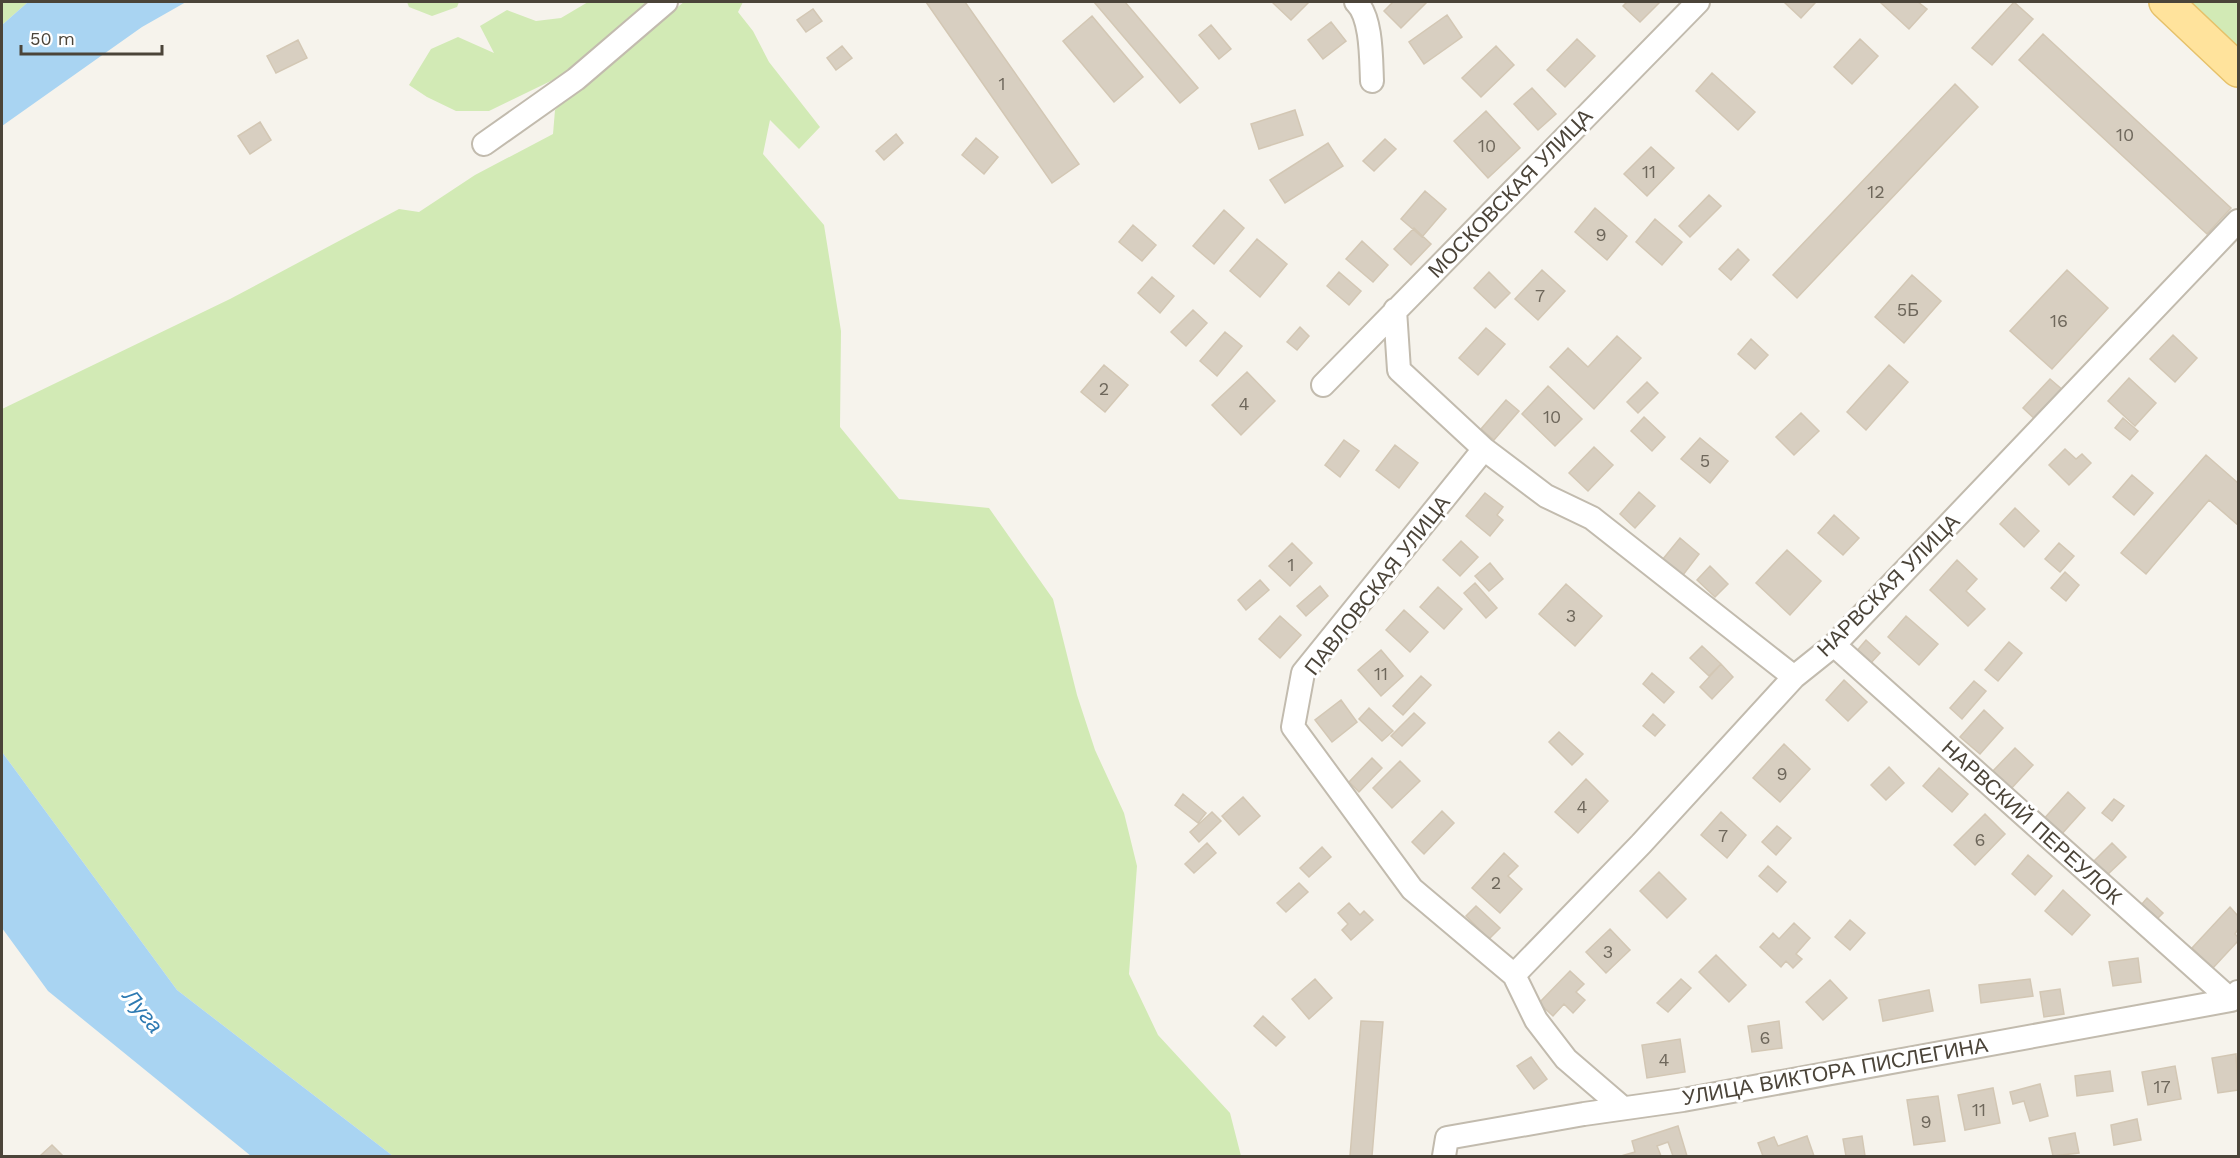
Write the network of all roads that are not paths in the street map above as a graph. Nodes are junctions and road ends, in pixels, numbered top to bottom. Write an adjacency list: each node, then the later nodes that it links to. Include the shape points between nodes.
1 (666, 2): 7 (street, via 576,79)
2 (1356, 2): 6 (street, via 1361,7 1370,43)
3 (1697, 2): 9 (street, МОСКОВСКАЯ УЛИЦА)
4 (2166, 2): 5 (main road)
5 (2238, 70)
6 (1372, 81)
7 (484, 144)
8 (2238, 221): 12 (street, НАРВСКАЯ УЛИЦА)
9 (1395, 310): 10 (street, МОСКОВСКАЯ УЛИЦА); 11 (street, via 1399,370)
10 (1323, 385)
11 (1485, 449): 13 (street, via 1546,496 1592,518); 14 (street, ПАВЛОВСКАЯ УЛИЦА, via 1303,674 1293,727 1412,889)
12 (1834, 645): 13 (street, НАРВСКАЯ УЛИЦА); 15 (street, НАРВСКИЙ ПЕРЕУЛОК)
13 (1794, 677): 14 (street, НАРВСКАЯ УЛИЦА)
14 (1514, 975): 16 (street, ПАВЛОВСКАЯ УЛИЦА, via 1536,1020 1566,1059)
15 (2235, 996): 16 (street, УЛИЦА ВИКТОРА ПИСЛЕГИНА)
16 (1623, 1108): 17 (street, УЛИЦА ВИКТОРА ПИСЛЕГИНА, via 1447,1138)
17 (1444, 1156)

